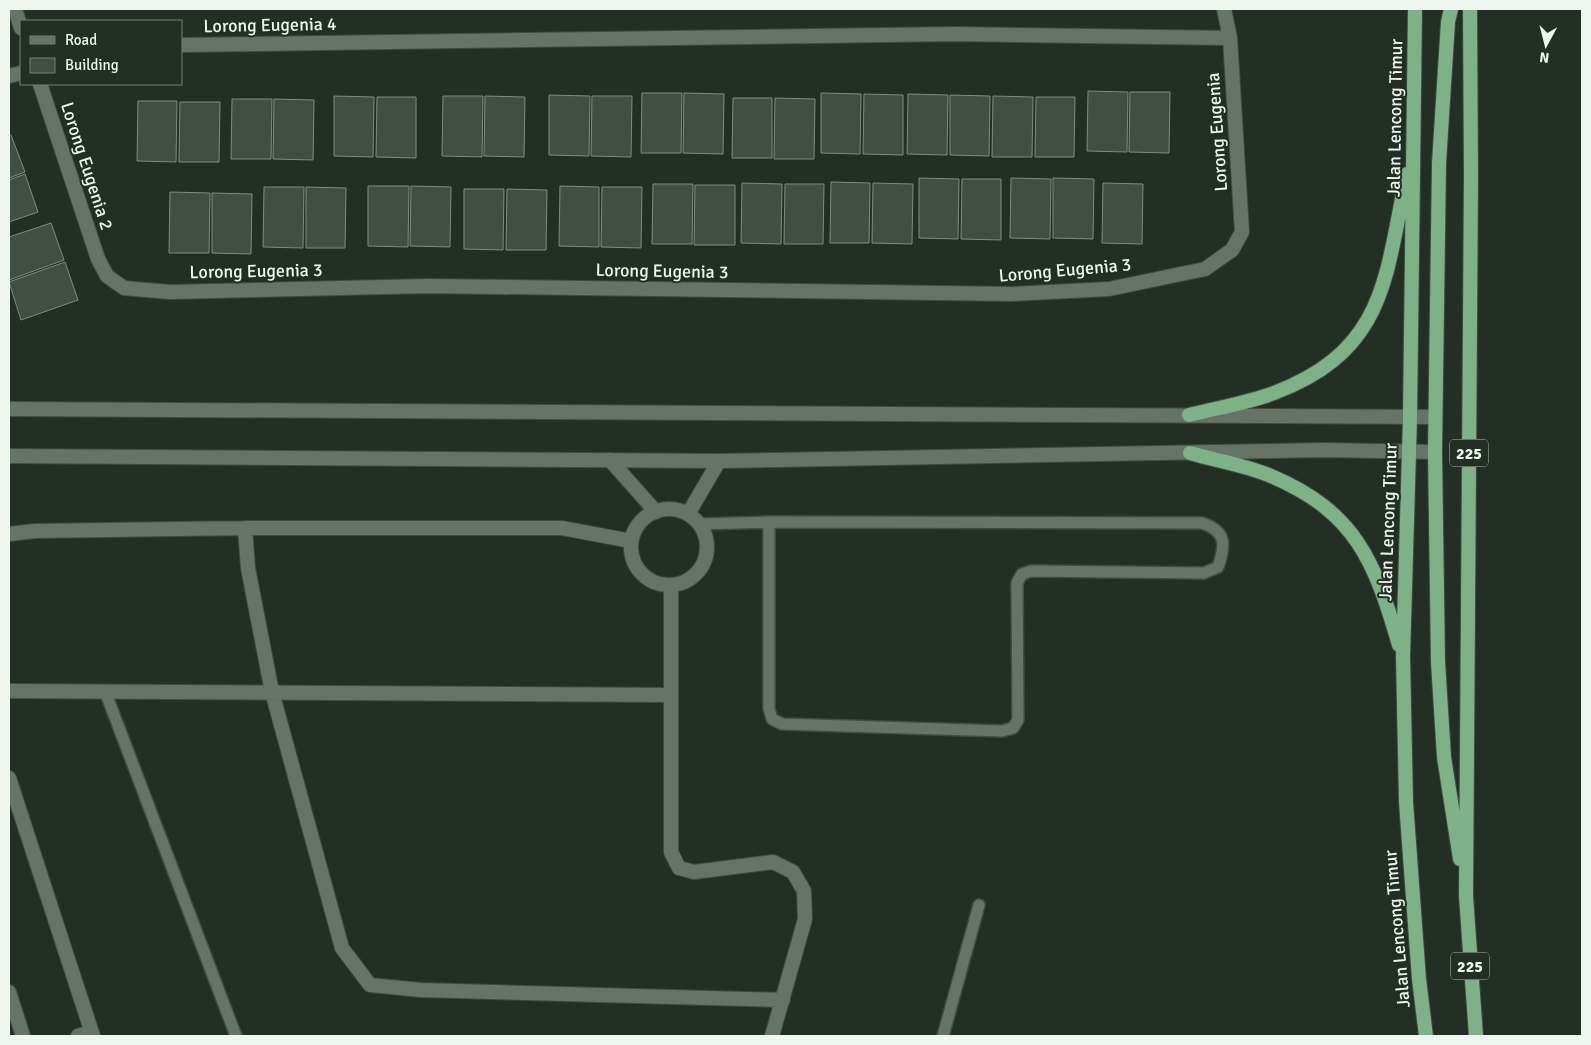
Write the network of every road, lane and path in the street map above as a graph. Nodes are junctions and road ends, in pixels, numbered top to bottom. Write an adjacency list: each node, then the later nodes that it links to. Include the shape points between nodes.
1 (15, 9): 6 (street)
2 (1224, 9): 7 (street, Lorong Eugenia)
3 (1415, 9): 10 (highway, Jalan Lencong Timur)
4 (1451, 9): 15 (highway, 225, via 1439,163)
5 (1470, 9): 37 (highway, 225)
6 (20, 25)
7 (1230, 38): 8 (street, Lorong Eugenia 4, via 955,34); 11 (street, Lorong Eugenia, via 1242,232)
8 (182, 45)
9 (40, 85): 12 (street, Lorong Eugenia 2)
10 (1413, 144): 14 (highway, via 1383,285 1374,310 1358,337 1324,367 1274,393); 16 (highway, Jalan Lencong Timur)
11 (1232, 250): 12 (street, Lorong Eugenia 3, via 1205,270 1119,287 1011,294 428,286 170,292 124,288 107,276)
12 (98, 260)
13 (9, 409): 14 (street)
14 (1189, 415): 16 (street)
15 (1435, 417): 16 (street); 18 (highway, 225)
16 (1410, 418): 17 (highway, Jalan Lencong Timur)
17 (1409, 451): 18 (street); 19 (street); 31 (highway, Jalan Lencong Timur)
18 (1435, 452): 37 (highway, 225, via 1438,662 1444,757)
19 (1190, 453): 22 (street); 31 (highway, via 1270,475 1312,495 1340,520 1361,546 1383,590)
20 (9, 456): 21 (street)
21 (610, 460): 22 (street); 23 (street)
22 (719, 461): 24 (street)
23 (656, 512): 24 (street, via 676,510); 29 (street, via 641,522)
24 (688, 514): 26 (street)
25 (769, 522): 25 (lane, via 1202,523 1216,528 1223,537 1223,555 1218,567 1204,573 1031,571 1022,574 1017,584 1018,720 1013,728 1002,731 782,724 772,719 769,709); 26 (lane)
26 (699, 524): 30 (street, via 707,546 701,568 683,583)
27 (245, 528): 28 (street); 29 (street, via 562,528); 34 (street, via 248,568)
28 (9, 534)
29 (632, 541): 30 (street, via 631,552 640,572 649,580)
30 (671, 585): 35 (street)
31 (1403, 658): 47 (highway, Jalan Lencong Timur, via 1406,802)
32 (9, 690): 33 (street)
33 (105, 691): 34 (street); 44 (lane)
34 (272, 692): 35 (street); 40 (street, via 342,948 370,985 421,990)
35 (671, 695): 40 (street, via 671,852 679,868 694,872 772,862 793,872 804,891 805,919)
36 (9, 778): 41 (street)
37 (1466, 896): 48 (highway, 225)
38 (979, 905): 46 (lane)
39 (9, 992): 42 (street)
40 (783, 1000): 45 (street)
41 (92, 1034): 43 (street)
42 (23, 1036)
43 (78, 1036)
44 (236, 1036)
45 (772, 1036)
46 (943, 1036)
47 (1426, 1036)
48 (1476, 1036)

